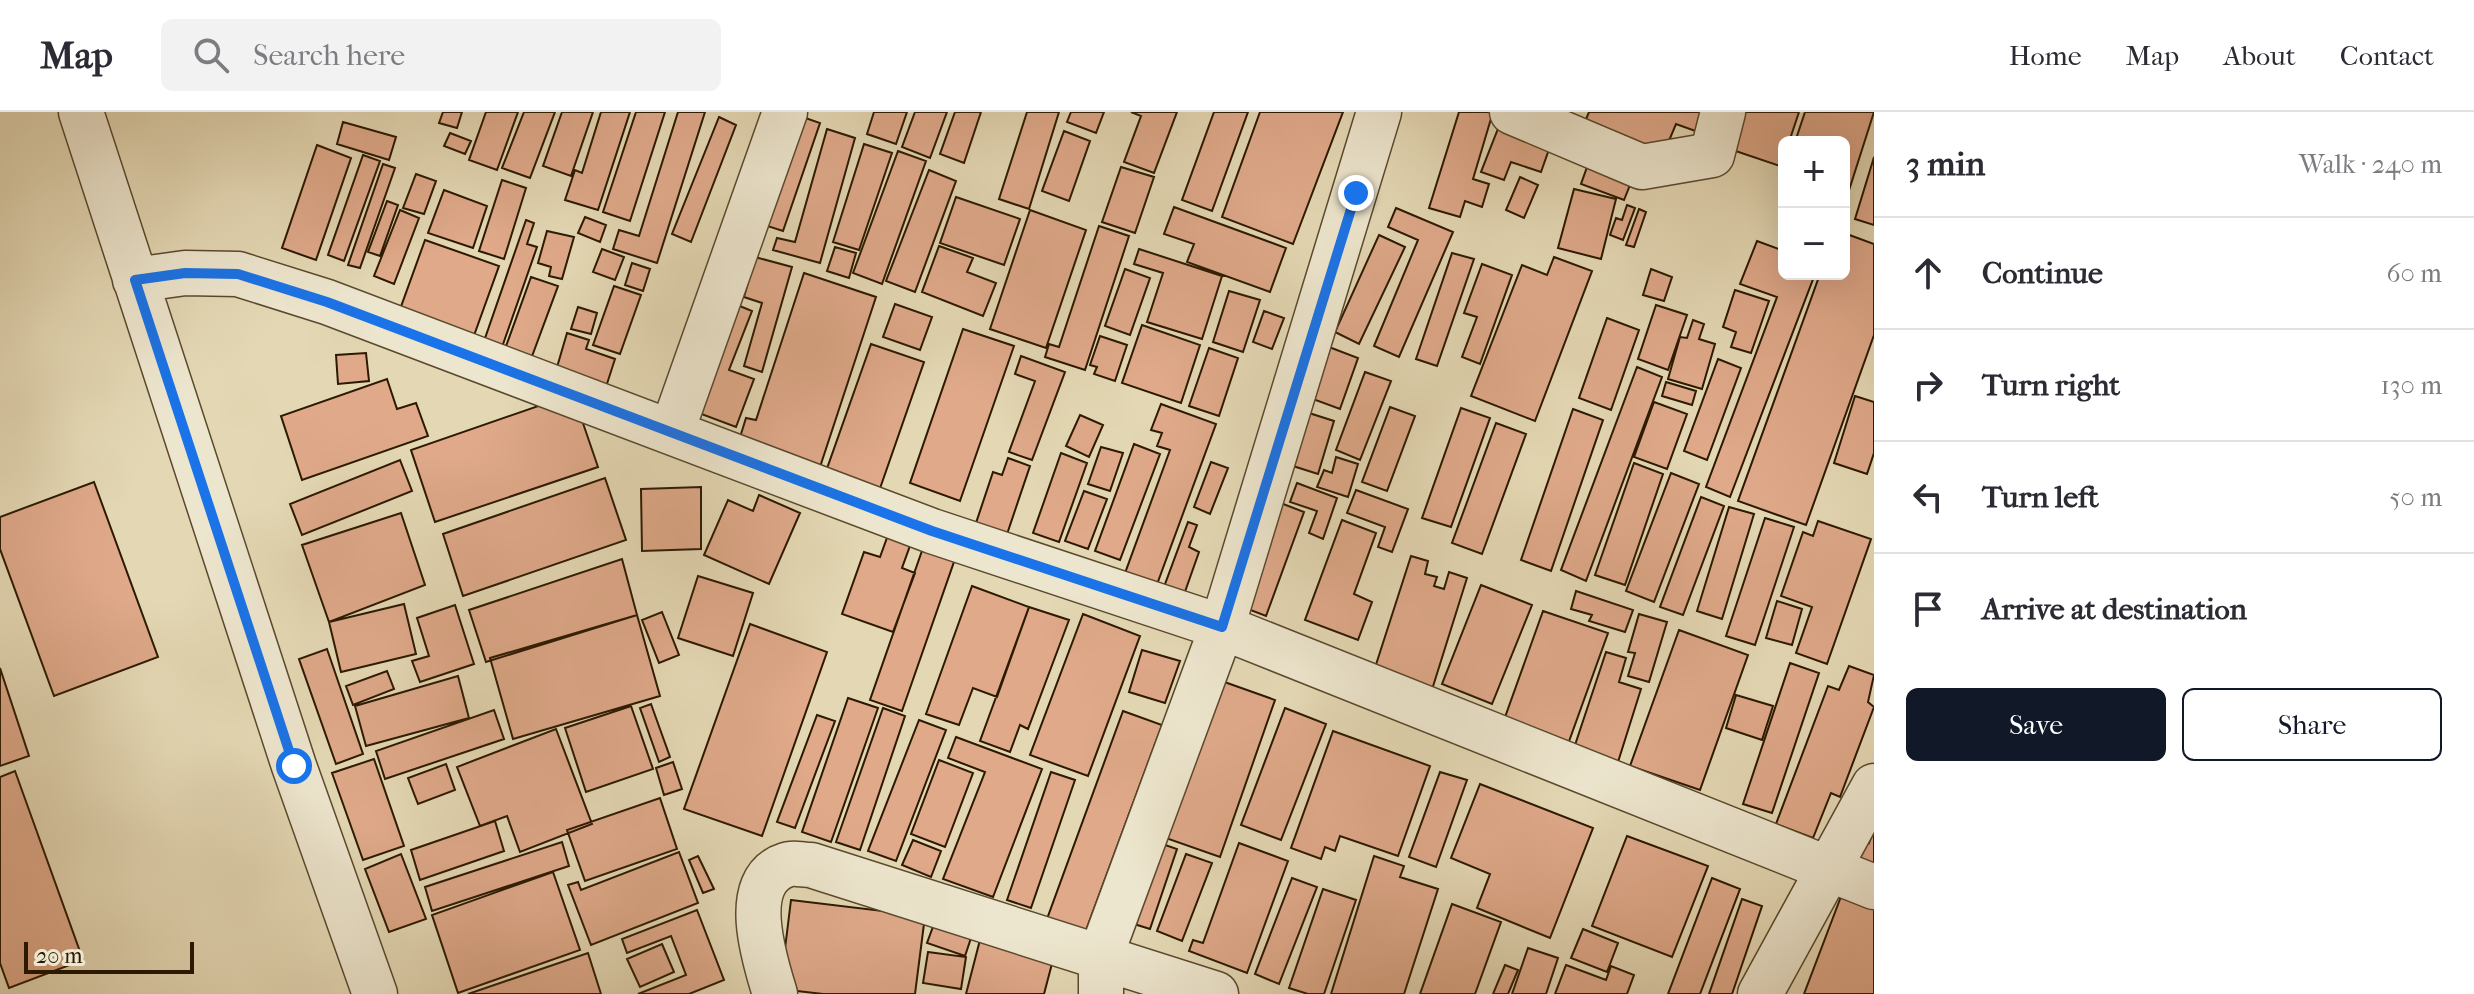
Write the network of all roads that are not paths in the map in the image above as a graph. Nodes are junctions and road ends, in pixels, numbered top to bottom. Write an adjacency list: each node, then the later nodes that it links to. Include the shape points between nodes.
1 (81, 112): 6 (street)
2 (785, 112): 7 (street)
3 (1379, 112): 8 (street)
4 (1512, 112): 5 (street, via 1642,167 1712,155)
5 (1723, 112)
6 (135, 280): 7 (street, via 185,273 238,274); 13 (street, via 294,766)
7 (672, 431): 8 (street, via 932,531)
8 (1222, 627): 10 (street); 12 (street)
9 (1874, 786): 10 (street)
10 (1831, 870): 11 (street); 16 (street)
11 (1874, 887)
12 (1101, 974): 14 (street, via 811,865 787,864 766,877 756,901); 15 (street)
13 (375, 994)
14 (775, 994)
15 (1216, 994)
16 (1760, 994)

